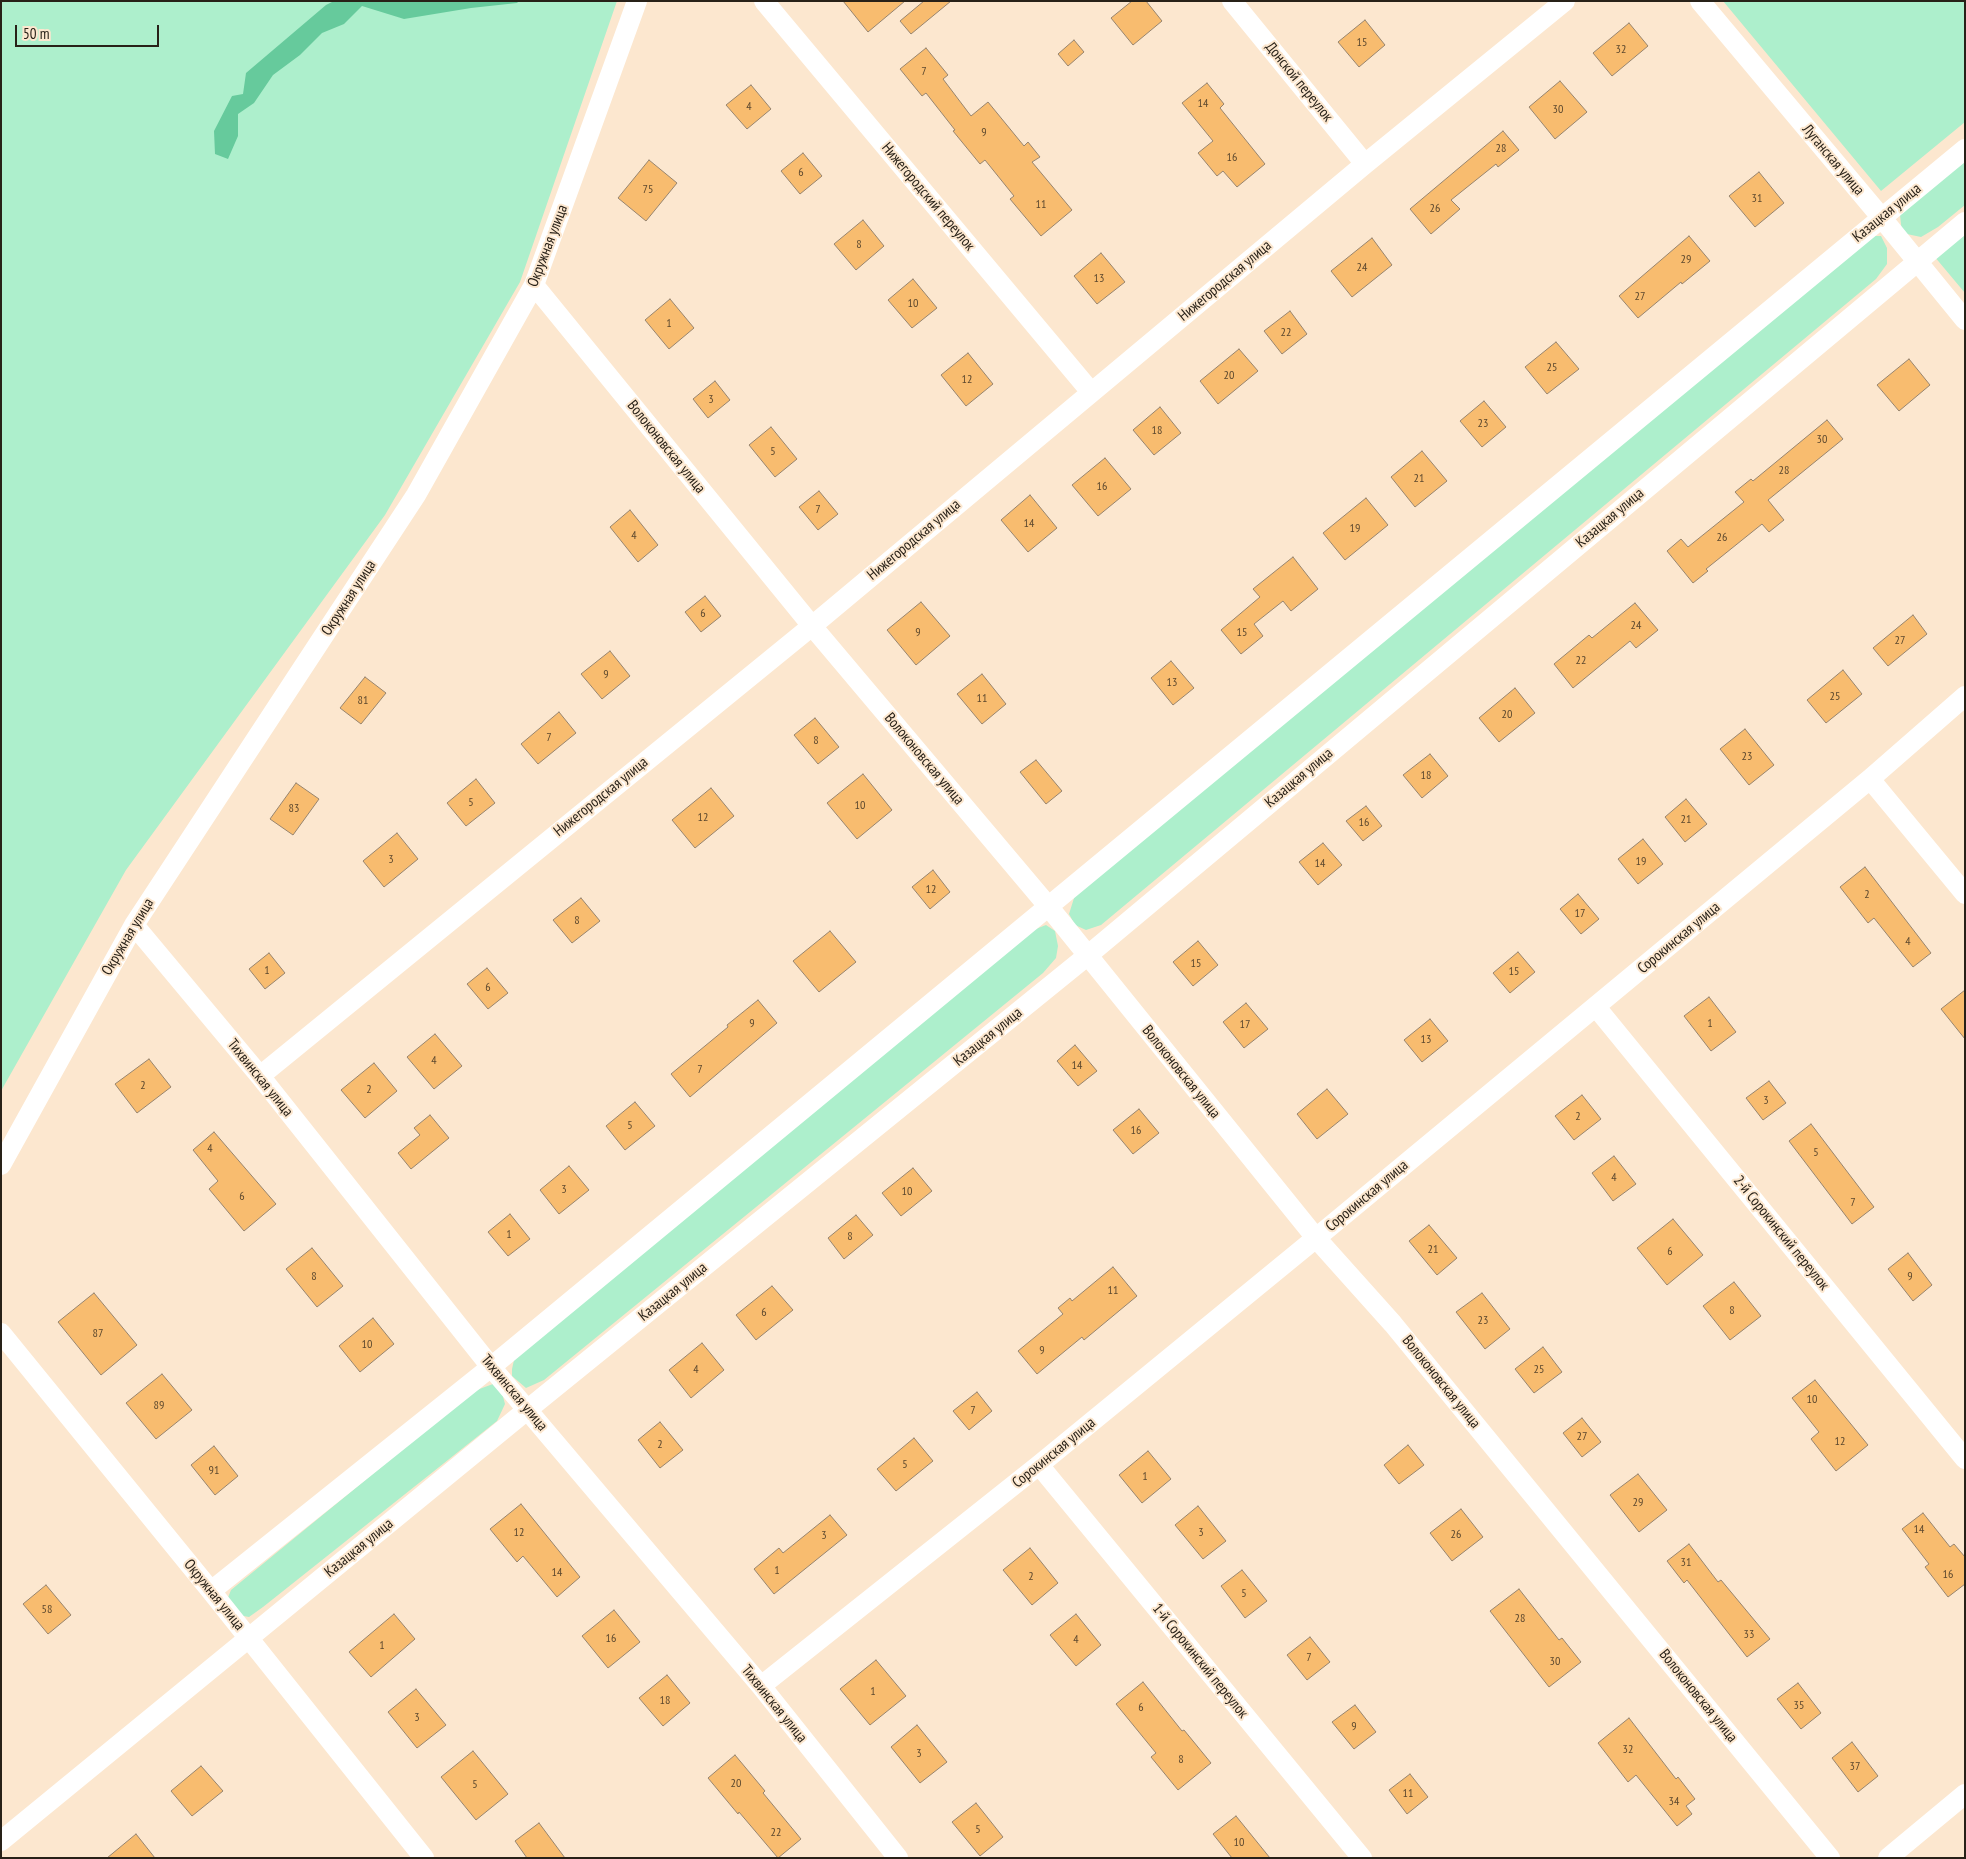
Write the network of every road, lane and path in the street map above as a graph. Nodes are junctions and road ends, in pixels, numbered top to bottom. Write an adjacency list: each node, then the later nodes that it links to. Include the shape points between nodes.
1 (638, 1): 11 (street, Окружная улица)
2 (764, 1): 13 (street, Нижегородский переулок)
3 (1232, 1): 7 (street, Донской переулок)
4 (1565, 1): 7 (street, Нижегородская улица)
5 (1700, 1): 8 (street, Луганская улица)
6 (1965, 149): 8 (street, Казацкая улица)
7 (1365, 164): 13 (street, Нижегородская улица)
8 (1881, 217): 10 (street, Луганская улица); 18 (street, Казацкая улица)
9 (1965, 222): 10 (street, Казацкая улица)
10 (1917, 261): 12 (street, Луганская улица); 20 (street, Казацкая улица)
11 (534, 285): 14 (street, Волоконовская улица); 19 (street, Окружная улица, via 416,495)
12 (1965, 320)
13 (1091, 392): 14 (street, Нижегородская улица)
14 (812, 626): 18 (street, Волоконовская улица); 22 (street, Нижегородская улица)
15 (1965, 696): 16 (street, Сорокинская улица)
16 (1870, 779): 17 (street); 21 (street, Сорокинская улица)
17 (1965, 894)
18 (1048, 906): 20 (street, Волоконовская улица); 26 (street, Казацкая улица)
19 (134, 925): 22 (street, Тихвинская улица); 23 (street, Окружная улица)
20 (1087, 956): 24 (street, Волоконовская улица); 27 (street, Казацкая улица)
21 (1596, 1007): 24 (street, Сорокинская улица); 28 (street, 2-й Сорокинский переулок)
22 (260, 1076): 26 (street, Тихвинская улица)
23 (1, 1165)
24 (1316, 1238): 29 (street, Сорокинская улица); 38 (street, Волоконовская улица, via 1393,1324)
25 (1, 1333): 30 (street, Окружная улица)
26 (492, 1367): 27 (street, Тихвинская улица); 30 (street, Казацкая улица)
27 (527, 1410): 31 (street, Казацкая улица); 32 (street, Тихвинская улица)
28 (1965, 1459)
29 (1039, 1465): 32 (street, Сорокинская улица); 37 (street, 1-й Сорокинский переулок)
30 (211, 1591): 31 (street, Окружная улица)
31 (248, 1638): 34 (street, Казацкая улица); 35 (street, Окружная улица)
32 (761, 1686): 36 (street, Тихвинская улица)
33 (1965, 1794): 39 (street)
34 (1, 1841)
35 (424, 1858)
36 (898, 1858)
37 (1362, 1858)
38 (1830, 1858)
39 (1888, 1858)

